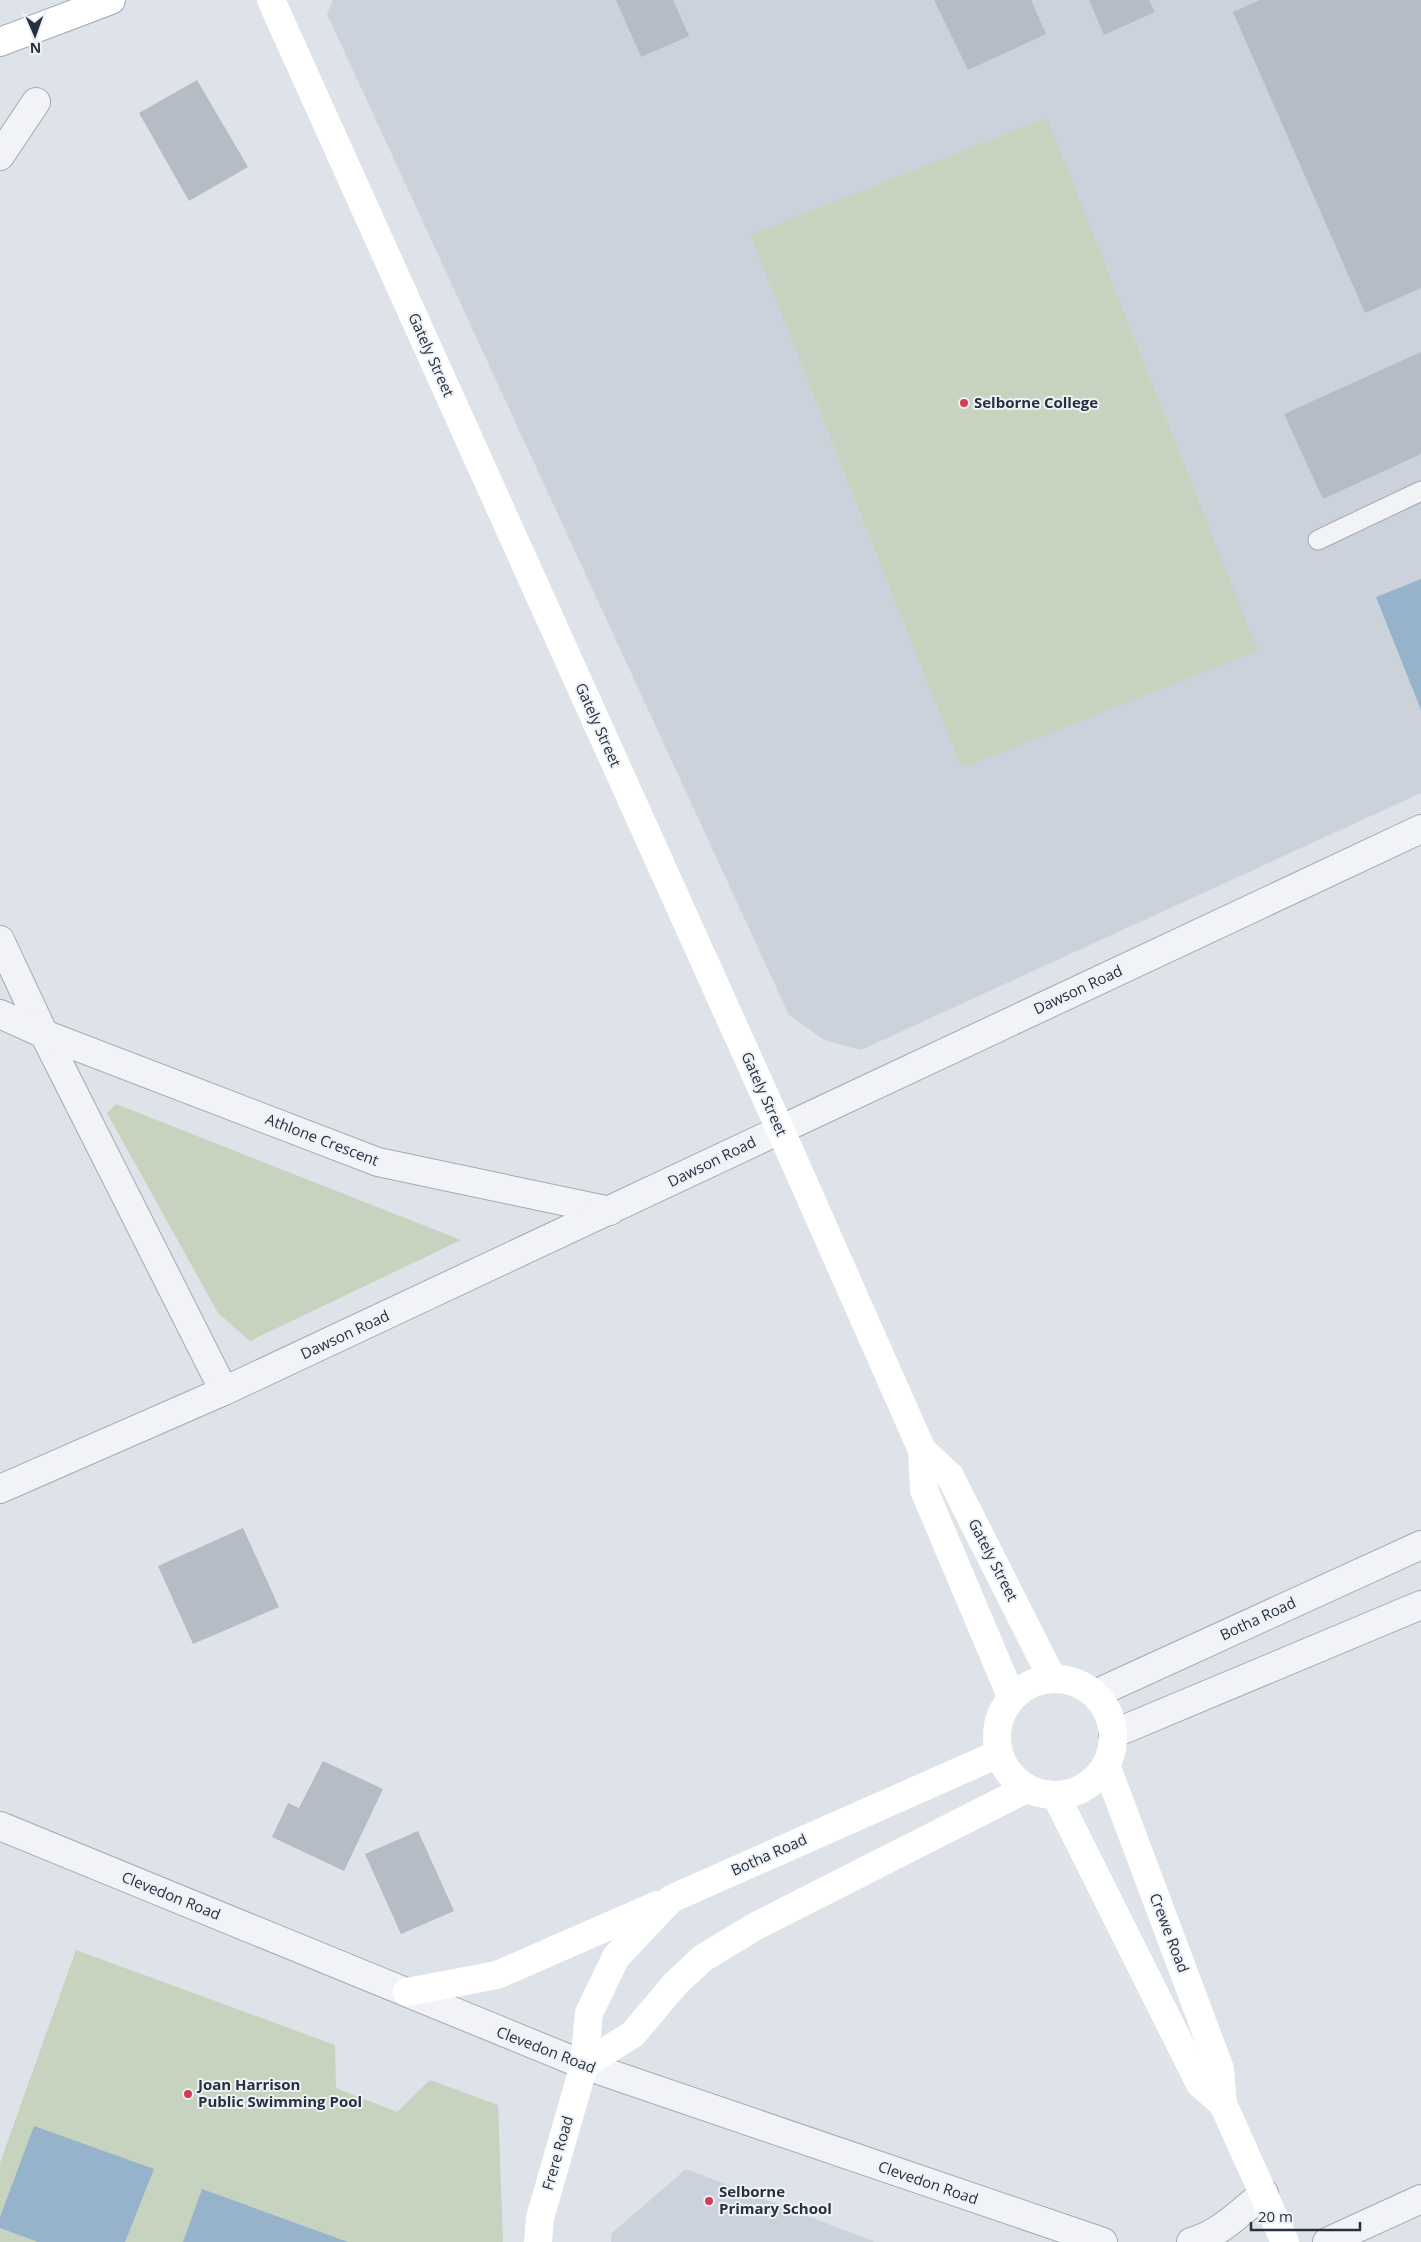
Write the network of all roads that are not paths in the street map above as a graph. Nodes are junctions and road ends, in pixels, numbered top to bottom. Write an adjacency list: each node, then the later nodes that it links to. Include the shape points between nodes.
1 (111, 0): 3 (street)
2 (271, 0): 12 (street, Gately Street)
3 (0, 42)
4 (36, 102): 5 (street)
5 (0, 156)
6 (1421, 491): 7 (lane)
7 (1318, 540)
8 (1421, 829): 12 (street, Dawson Road)
9 (0, 940): 11 (street)
10 (0, 1014): 11 (street, Athlone Crescent)
11 (44, 1034): 13 (street, Athlone Crescent, via 378,1162); 14 (street)
12 (780, 1129): 13 (street, Dawson Road); 15 (street, Gately Street)
13 (610, 1212): 14 (street, Dawson Road)
14 (224, 1392): 16 (street, Dawson Road)
15 (922, 1450): 19 (street, Gately Street, via 950,1476); 21 (street, Gately Street, via 924,1490)
16 (0, 1489)
17 (1421, 1545): 20 (street, Botha Road)
18 (1421, 1605): 22 (street)
19 (1052, 1678): 20 (street, via 1082,1684); 21 (street, via 1023,1686)
20 (1095, 1694): 22 (street, via 1111,1719)
21 (1011, 1696): 23 (street, via 1002,1709)
22 (1113, 1734): 24 (street, via 1112,1750)
23 (998, 1754): 25 (street, via 1004,1768); 28 (street, Botha Road)
24 (1106, 1765): 26 (street, via 1086,1787); 32 (street, Crewe Road, via 1220,2069)
25 (1026, 1789): 26 (street); 31 (street, via 756,1926 703,1958 676,1983 634,2034)
26 (1056, 1796): 32 (street, Crewe Road, via 1200,2084)
27 (0, 1826): 29 (street, Clevedon Road)
28 (671, 1899): 29 (street, via 497,1975); 30 (street, Botha Road, via 616,1957)
29 (407, 1992): 31 (street, Clevedon Road)
30 (589, 2013): 31 (street, Frere Road)
31 (584, 2065): 35 (street, Frere Road, via 540,2218); 36 (street, Clevedon Road)
32 (1223, 2104): 33 (street, Crewe Road)
33 (1264, 2193): 37 (street, via 1225,2226); 38 (street, Crewe Road)
34 (1421, 2199): 39 (street)
35 (538, 2242)
36 (1103, 2242)
37 (1191, 2242)
38 (1285, 2242)
39 (1327, 2242)

